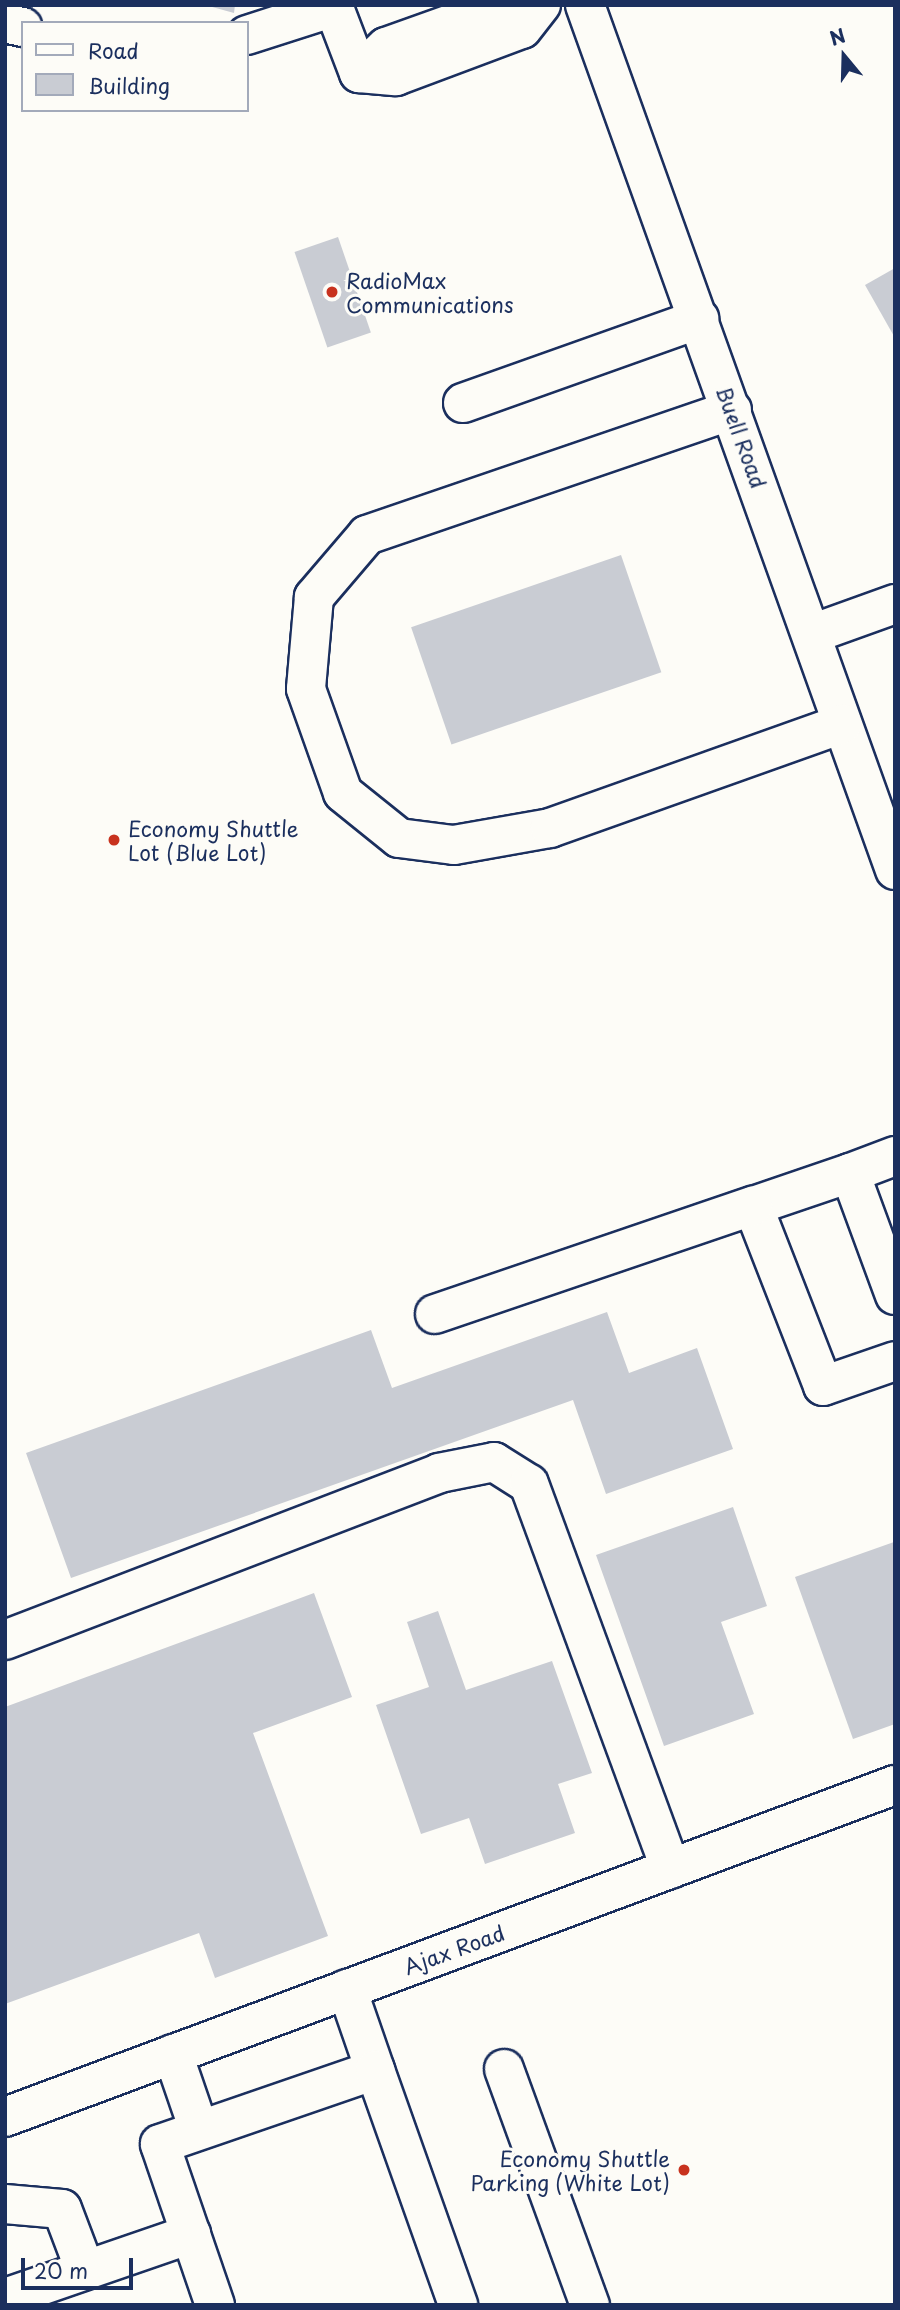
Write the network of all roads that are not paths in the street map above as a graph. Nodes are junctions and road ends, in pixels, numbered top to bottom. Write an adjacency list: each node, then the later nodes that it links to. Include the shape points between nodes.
1 (504, 5): 6 (street, via 386,47)
2 (541, 5): 6 (street, via 522,29 396,76)
3 (585, 5): 7 (street, Buell Road)
4 (333, 6): 5 (street); 6 (street)
5 (248, 35)
6 (359, 73)
7 (699, 319): 8 (street); 9 (street, Buell Road)
8 (463, 402)
9 (732, 410): 11 (street, Buell Road); 12 (street, via 367,535 314,597 306,689 315,715 343,793 399,838 454,845 550,828)
10 (895, 604): 11 (street)
11 (811, 634): 12 (street, Buell Road)
12 (842, 724): 13 (street, Buell Road)
13 (895, 870)
14 (895, 1156): 15 (street)
15 (850, 1173): 16 (street); 17 (street)
16 (753, 1206): 18 (street); 19 (street, via 823,1386)
17 (895, 1295)
18 (435, 1314)
19 (895, 1361)
20 (5, 1640): 22 (street, via 439,1473 494,1462 528,1484)
21 (895, 1785): 22 (street, Ajax Road)
22 (671, 1869): 23 (street, Ajax Road)
23 (347, 1989): 24 (street, Ajax Road); 26 (street)
24 (173, 2054): 27 (street, Ajax Road); 28 (street)
25 (505, 2069): 35 (street)
26 (375, 2070): 28 (street); 34 (street)
27 (8, 2114)
28 (199, 2130): 30 (street, via 160,2144)
29 (5, 2204): 31 (street, via 62,2209)
30 (191, 2234): 31 (street); 33 (street)
31 (85, 2270): 32 (street)
32 (5, 2298)
33 (215, 2305)
34 (458, 2305)
35 (590, 2305)

